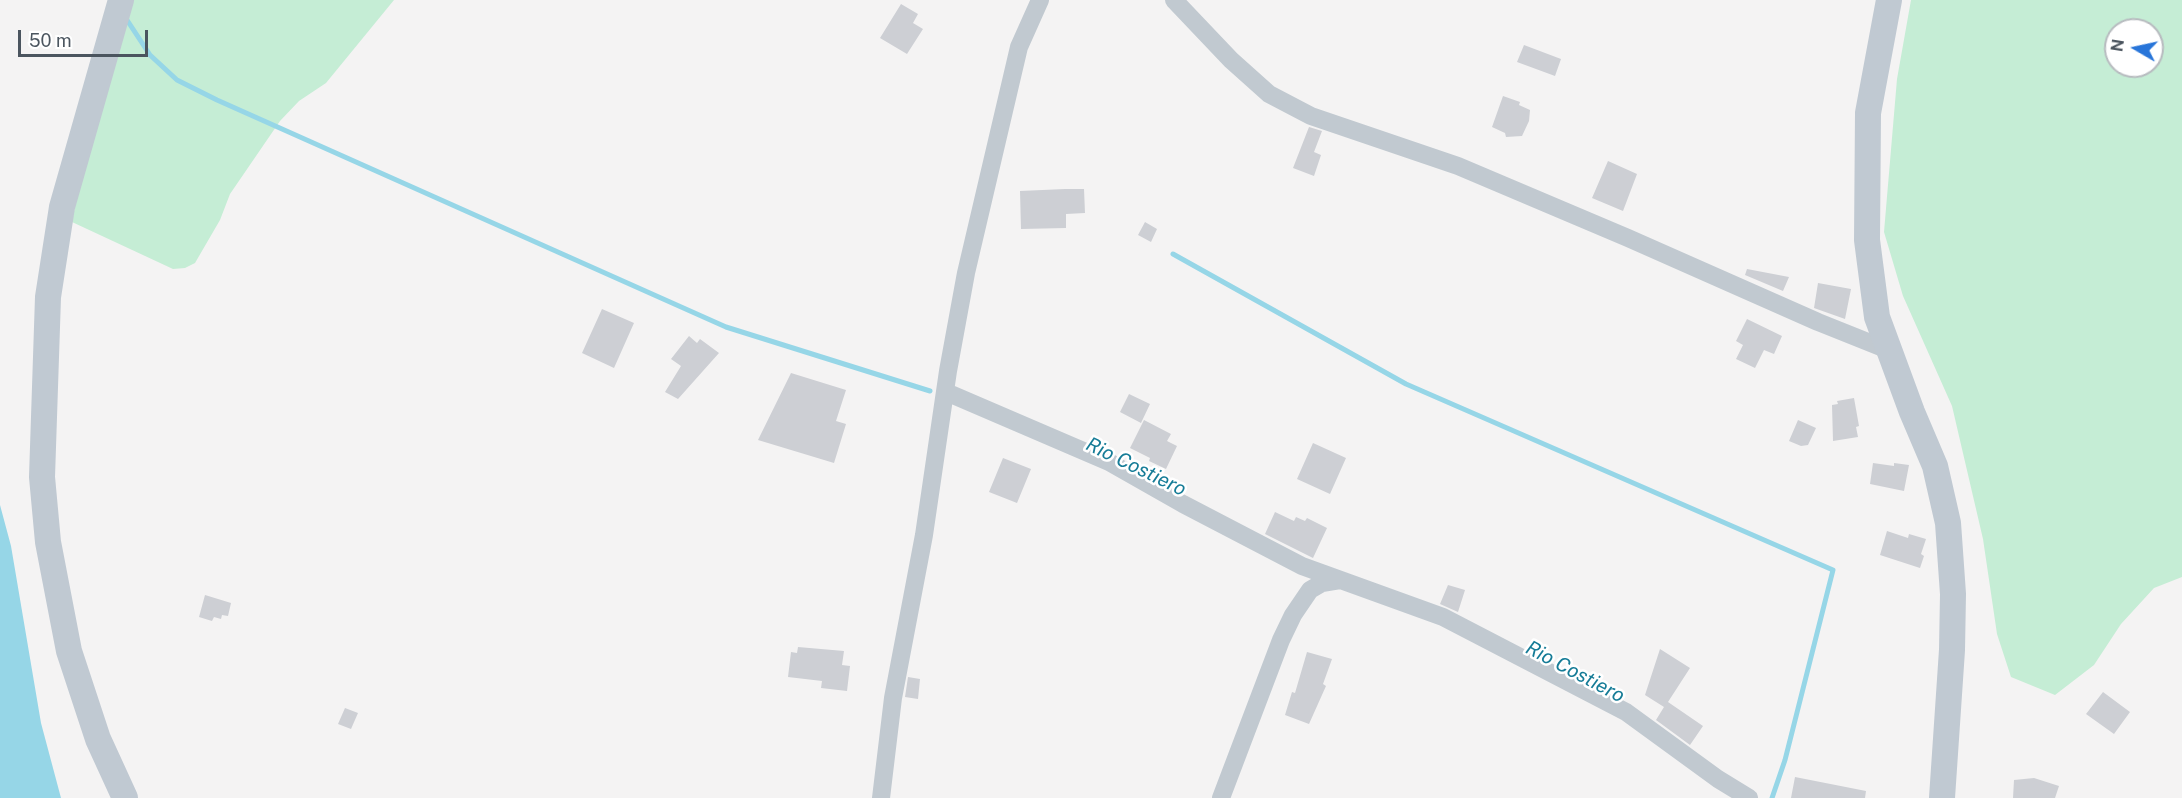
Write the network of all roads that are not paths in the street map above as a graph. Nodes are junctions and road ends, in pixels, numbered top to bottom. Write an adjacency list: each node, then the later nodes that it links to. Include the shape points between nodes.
1 (1040, 0): 6 (street, via 1019,47 966,273)
2 (1174, 0): 5 (street, via 1269,94 1311,116 1458,166)
3 (1889, 0): 5 (main road, via 1868,113 1867,240 1877,317)
4 (119, 9): 8 (main road, via 60,218 48,297 42,477 48,542 69,651 98,739)
5 (1888, 350): 12 (main road, via 1935,466 1948,523 1952,650)
6 (946, 392): 7 (street, via 1109,462 1292,561); 9 (street, via 893,698)
7 (1342, 580): 10 (street, via 1322,583 1310,590 1293,615); 11 (street, via 1443,617 1593,694 1626,712)
8 (125, 798)
9 (881, 798)
10 (1221, 798)
11 (1749, 798)
12 (1942, 798)

